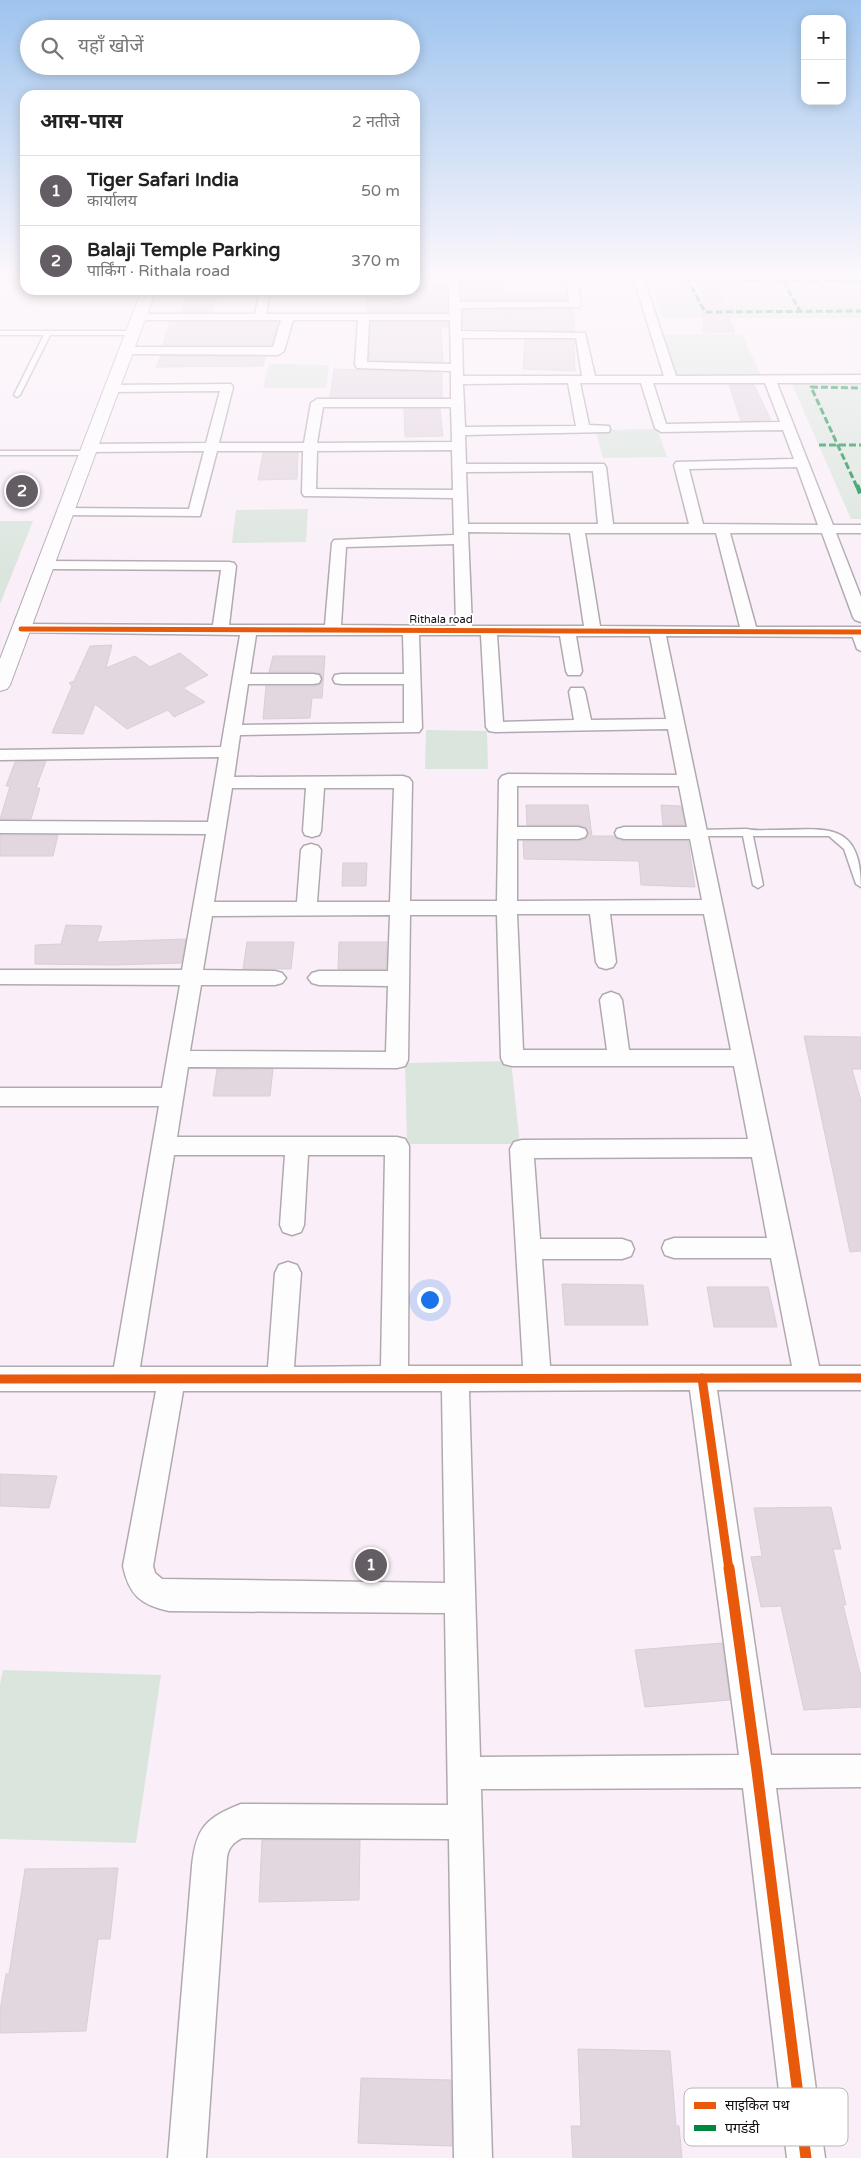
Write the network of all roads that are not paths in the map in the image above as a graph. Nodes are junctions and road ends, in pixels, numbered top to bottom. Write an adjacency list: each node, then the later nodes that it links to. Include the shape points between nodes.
1 (457, 374): 15 (street)
2 (27, 375): 14 (lane)
3 (117, 375): 13 (street)
4 (473, 375): 7 (street)
5 (588, 375): 11 (street)
6 (670, 375): 9 (street)
7 (573, 379): 11 (street); 17 (street)
8 (646, 379): 9 (street); 11 (street); 16 (street, via 661,428)
9 (671, 379): 12 (street)
10 (861, 379): 12 (street)
11 (589, 380)
12 (770, 380): 16 (street)
13 (112, 388): 22 (street, via 227,387); 23 (street)
14 (17, 395)
15 (458, 403): 19 (street); 21 (street, via 317,403)
16 (787, 426): 25 (street)
17 (583, 429): 18 (street); 19 (street)
18 (604, 429)
19 (460, 431): 20 (street)
20 (459, 446): 21 (street); 26 (street)
21 (310, 447): 22 (street); 27 (street, via 309,493)
22 (211, 448): 23 (street); 28 (street, via 196,513)
23 (89, 450): 24 (lane); 28 (street)
24 (0, 453)
25 (801, 463): 30 (street, via 681,465); 33 (street)
26 (460, 468): 27 (street); 29 (street, via 599,467)
27 (460, 494): 35 (street)
28 (66, 512): 36 (street)
29 (606, 528): 30 (street); 31 (street)
30 (697, 528): 32 (street)
31 (577, 529): 35 (street); 46 (street)
32 (722, 529): 33 (street); 48 (street)
33 (827, 529): 34 (street); 37 (street)
34 (861, 529)
35 (461, 534): 41 (street, via 339,543); 43 (street)
36 (46, 565): 38 (street); 39 (street, via 229,566)
37 (859, 627): 48 (street, Rithala road); 49 (lane)
38 (21, 629): 39 (street, Rithala road); 55 (street)
39 (220, 630): 40 (street, Rithala road)
40 (248, 630): 41 (street, Rithala road); 51 (street)
41 (333, 630): 42 (street, Rithala road)
42 (411, 630): 43 (street, Rithala road); 54 (street)
43 (464, 630): 44 (street, Rithala road)
44 (489, 631): 45 (street, Rithala road); 58 (street, via 495,727)
45 (567, 631): 46 (street, Rithala road); 50 (street)
46 (592, 631): 47 (street, Rithala road)
47 (657, 631): 48 (street, Rithala road); 57 (street)
48 (749, 631)
49 (861, 649)
50 (574, 671)
51 (240, 679): 52 (street); 59 (street)
52 (313, 679)
53 (341, 679): 54 (street)
54 (412, 679): 59 (street, via 413,728)
55 (0, 685)
56 (577, 692): 58 (street)
57 (675, 724): 58 (street); 62 (street)
58 (583, 725)
59 (232, 730): 60 (street)
60 (229, 752): 61 (street); 63 (street)
61 (0, 755)
62 (687, 781): 68 (street, via 508,780); 71 (street)
63 (223, 783): 64 (street); 66 (street)
64 (316, 783): 76 (street, via 403,782); 79 (street)
65 (0, 827): 66 (street)
66 (215, 828): 78 (street)
67 (747, 832): 71 (lane); 72 (lane, via 818,831 841,837 849,845); 73 (lane)
68 (507, 833): 69 (street); 77 (street)
69 (578, 833)
70 (624, 833): 71 (street)
71 (698, 833): 75 (street)
72 (861, 884)
73 (758, 885)
74 (599, 907): 75 (street); 77 (street); 80 (street)
75 (712, 907): 87 (street)
76 (401, 908): 77 (street); 79 (street); 85 (street)
77 (507, 908): 89 (street, via 512,1058)
78 (202, 909): 79 (street); 82 (street)
79 (306, 909)
80 (606, 962)
81 (0, 977): 82 (street)
82 (191, 978): 83 (street); 88 (street)
83 (275, 978)
84 (319, 978): 85 (street)
85 (399, 979): 88 (street, via 398,1060)
86 (611, 1000): 89 (street)
87 (743, 1058): 89 (street); 94 (street)
88 (178, 1059): 91 (street)
89 (619, 1059)
90 (0, 1097): 91 (street)
91 (172, 1097): 92 (street)
92 (163, 1146): 93 (street); 101 (street)
93 (297, 1146): 95 (street); 104 (street, via 397,1146)
94 (761, 1148): 97 (street); 99 (street, via 522,1149)
95 (292, 1225)
96 (674, 1248): 97 (street)
97 (781, 1248): 108 (street)
98 (622, 1249): 99 (street)
99 (528, 1250): 106 (street)
100 (288, 1273): 103 (street)
101 (125, 1378): 102 (street); 110 (street)
102 (172, 1378): 103 (street); 111 (street, via 138,1566 146,1587 156,1594 169,1596)
103 (280, 1378): 104 (street)
104 (394, 1378): 105 (street)
105 (455, 1378): 106 (street); 111 (street)
106 (537, 1378): 107 (street)
107 (702, 1378): 108 (street); 112 (street)
108 (808, 1378): 109 (street)
109 (861, 1378)
110 (0, 1379)
111 (461, 1598): 114 (street)
112 (757, 1771): 113 (street); 114 (street); 116 (street)
113 (861, 1771)
114 (464, 1773): 115 (street)
115 (465, 1822): 117 (street, via 241,1822 226,1826 217,1836 210,1850); 118 (street)
116 (797, 2088)
117 (187, 2158)
118 (473, 2158)

